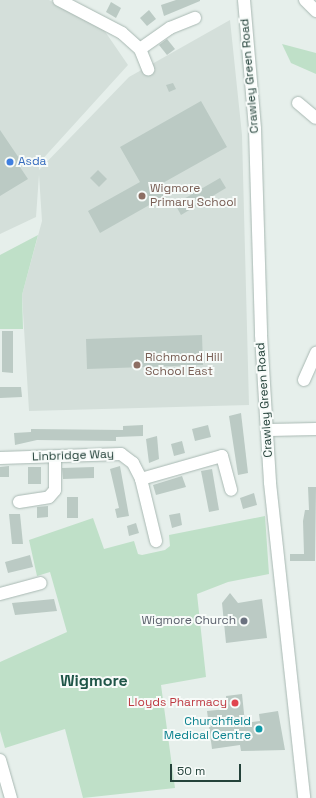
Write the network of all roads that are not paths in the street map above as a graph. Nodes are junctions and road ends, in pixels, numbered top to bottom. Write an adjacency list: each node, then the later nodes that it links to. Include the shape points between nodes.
1 (59, 0): 4 (street)
2 (244, 0): 14 (street, Crawley Green Road, via 256,129 261,334)
3 (305, 0): 5 (street)
4 (78, 4): 7 (street, via 122,33)
5 (316, 11)
6 (195, 18): 7 (street, via 170,28)
7 (140, 49): 8 (street)
8 (148, 69)
9 (298, 103): 10 (street)
10 (316, 118)
11 (316, 353): 12 (street)
12 (304, 380)
13 (316, 429): 14 (street)
14 (269, 430): 25 (street, Crawley Green Road, via 271,491)
15 (55, 457): 16 (street, Linbridge Way); 17 (street, Linbridge Way, via 121,454 133,463); 19 (street, via 55,490 48,497)
16 (0, 458)
17 (140, 479): 18 (street, via 222,456); 20 (street, Linbridge Way)
18 (231, 490)
19 (19, 502)
20 (156, 541)
21 (41, 583): 22 (street)
22 (0, 594)
23 (0, 760): 24 (street)
24 (11, 798)
25 (304, 798)

